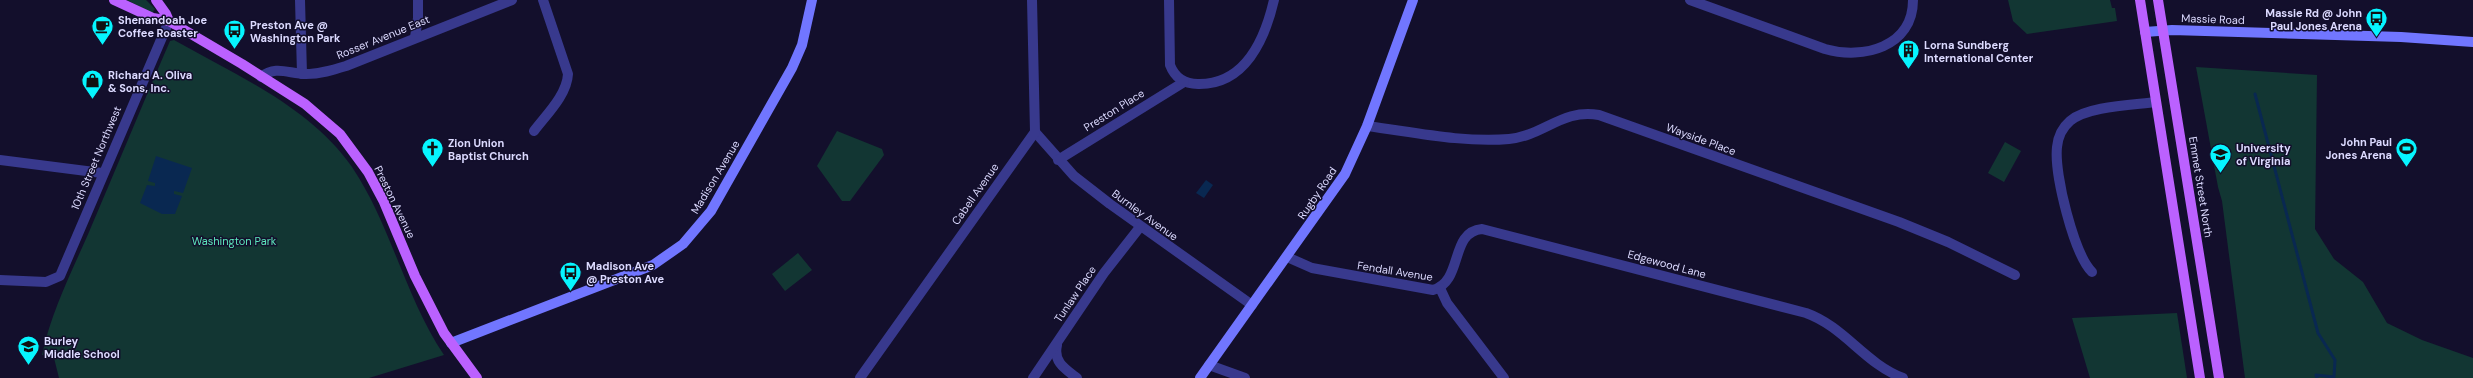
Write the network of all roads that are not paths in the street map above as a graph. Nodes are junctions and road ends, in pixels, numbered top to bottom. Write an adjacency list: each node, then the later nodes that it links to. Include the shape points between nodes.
1 (114, 0): 16 (main road, Preston Avenue, via 153,18)
2 (156, 0): 16 (main road)
3 (300, 0): 21 (street)
4 (418, 0): 19 (street)
5 (512, 0): 19 (street, Rosser Avenue East)
6 (543, 0): 26 (street, via 568,74 568,81)
7 (812, 0): 38 (street, Madison Avenue, via 802,45 792,68 711,211 683,244 653,265)
8 (1032, 0): 27 (street)
9 (1169, 0): 23 (street, via 1170,65 1178,78)
10 (1274, 0): 23 (street, via 1262,36 1252,56 1240,69 1214,82)
11 (1413, 0): 25 (street, Rugby Road)
12 (1690, 0): 13 (street, via 1825,49 1847,54 1875,51 1895,40 1909,21)
13 (1913, 0)
14 (2140, 0): 18 (main road)
15 (2158, 0): 17 (main road, Emmet Street North)
16 (168, 21): 22 (main road, Preston Avenue); 30 (street, 10th Street Northwest)
17 (2163, 30): 18 (street, Massie Road); 20 (street, Massie Road, via 2401,36); 50 (main road, Emmet Street North)
18 (2145, 32): 24 (main road)
19 (415, 37): 21 (street, Rosser Avenue East, via 346,66 322,73)
20 (2473, 42)
21 (302, 74): 22 (street, Rosser Avenue East, via 270,71)
22 (261, 77): 38 (main road, Preston Avenue, via 323,118 355,152 384,202 427,302)
23 (1184, 82): 29 (street, Preston Place)
24 (2156, 102): 33 (street, via 2086,112 2070,120 2059,137 2056,154 2068,216 2081,258); 49 (main road)
25 (1367, 126): 32 (street, Rugby Road, via 1346,174); 34 (street, Wayside Place, via 1462,138 1510,139 1539,131 1568,116 1584,113 1598,115 1899,222 1948,242)
26 (534, 132)
27 (1035, 132): 29 (street, Burnley Avenue); 42 (street, Cabell Avenue)
28 (0, 160): 30 (street)
29 (1058, 160): 31 (street, Burnley Avenue, via 1092,190)
30 (102, 173): 35 (street, 10th Street Northwest, via 63,270 54,280)
31 (1140, 226): 37 (street, Burnley Avenue); 39 (street, Tunlaw Place)
32 (1287, 257): 36 (street, Fendall Avenue, via 1312,268 1428,290); 37 (street, Rugby Road)
33 (2092, 272)
34 (2015, 275)
35 (0, 280)
36 (1440, 288): 47 (street, Fendall Avenue, via 1447,303); 48 (street, Edgewood Lane, via 1449,280 1464,238 1475,230 1482,229 1806,313 1833,326 1881,368)
37 (1252, 305): 40 (street, Rugby Road)
38 (451, 343): 41 (main road, Preston Avenue)
39 (1057, 344): 43 (street, Tunlaw Place); 44 (street, via 1056,357 1059,364)
40 (1209, 366): 45 (street, Rugby Road); 46 (street)
41 (477, 378)
42 (860, 378)
43 (1033, 378)
44 (1077, 378)
45 (1200, 378)
46 (1245, 378)
47 (1504, 378)
48 (1903, 378)
49 (2200, 378)
50 (2219, 378)

